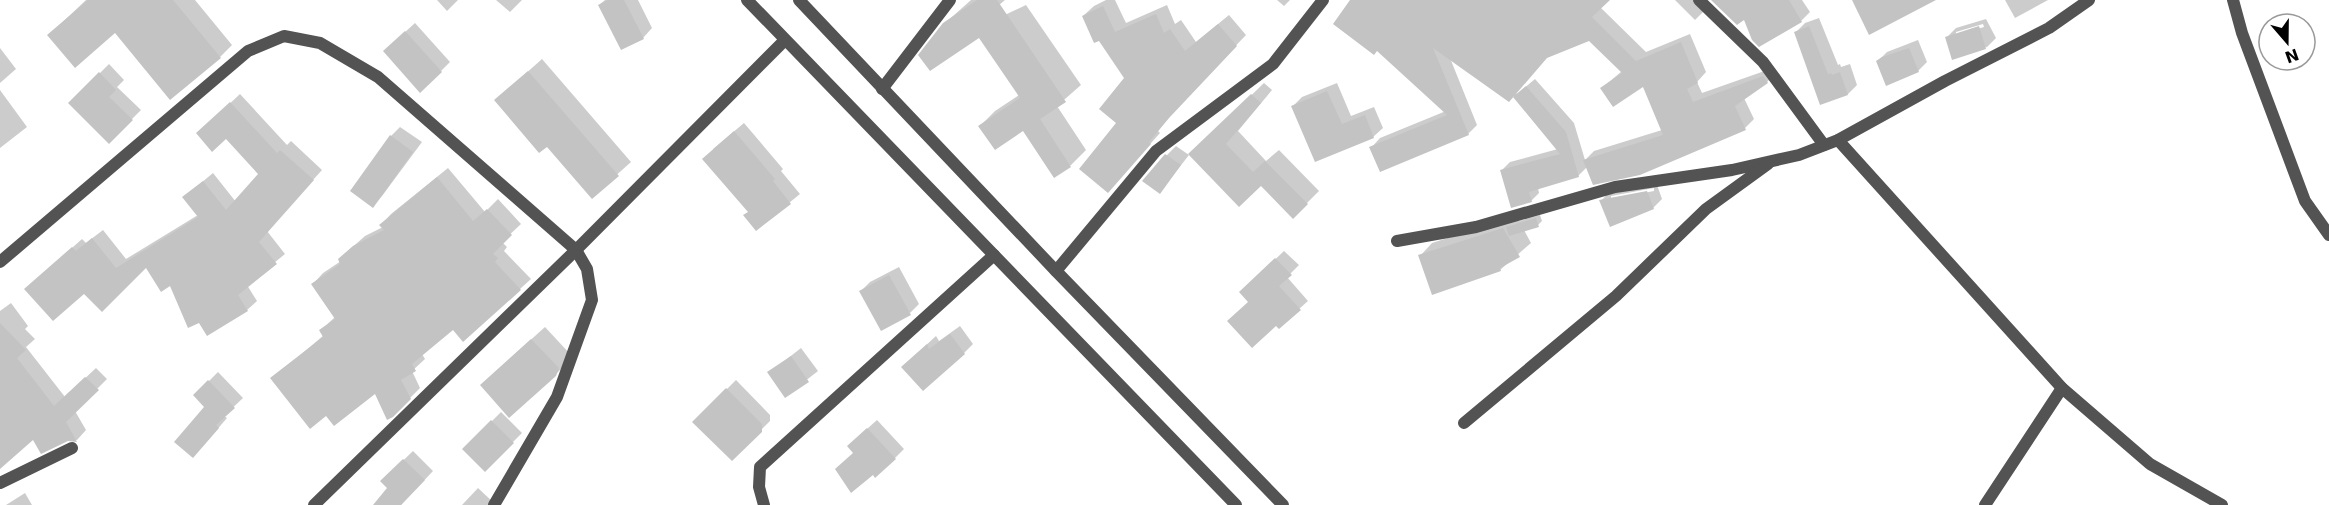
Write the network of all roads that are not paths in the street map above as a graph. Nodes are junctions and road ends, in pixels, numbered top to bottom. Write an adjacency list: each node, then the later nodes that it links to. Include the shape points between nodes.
1 (747, 0): 8 (street)
2 (799, 0): 9 (street)
3 (950, 0): 9 (street)
4 (1323, 0): 18 (street, via 1273,64 1156,151)
5 (1699, 0): 11 (street, via 1763,62)
6 (2089, 0): 10 (street, via 2049,28)
7 (2233, 0): 13 (street, via 2305,201)
8 (785, 40): 15 (street); 16 (street)
9 (882, 88): 18 (street)
10 (1838, 140): 11 (street); 19 (street)
11 (1824, 145): 12 (street)
12 (1772, 161): 14 (street, via 1615,187 1476,227); 20 (street, via 1706,209 1616,296)
13 (2329, 235)
14 (1397, 241)
15 (576, 250): 17 (street, via 378,77 320,43 284,36 248,51); 23 (street); 24 (street, via 587,270 592,300 557,397)
16 (994, 255): 25 (street, via 760,467 759,487); 26 (street)
17 (0, 262)
18 (1056, 270): 27 (street)
19 (2062, 388): 28 (street); 29 (street, via 2150,464)
20 (1464, 423)
21 (72, 448): 22 (street)
22 (0, 483)
23 (314, 505)
24 (494, 505)
25 (764, 505)
26 (1236, 505)
27 (1283, 505)
28 (1985, 505)
29 (2222, 505)

